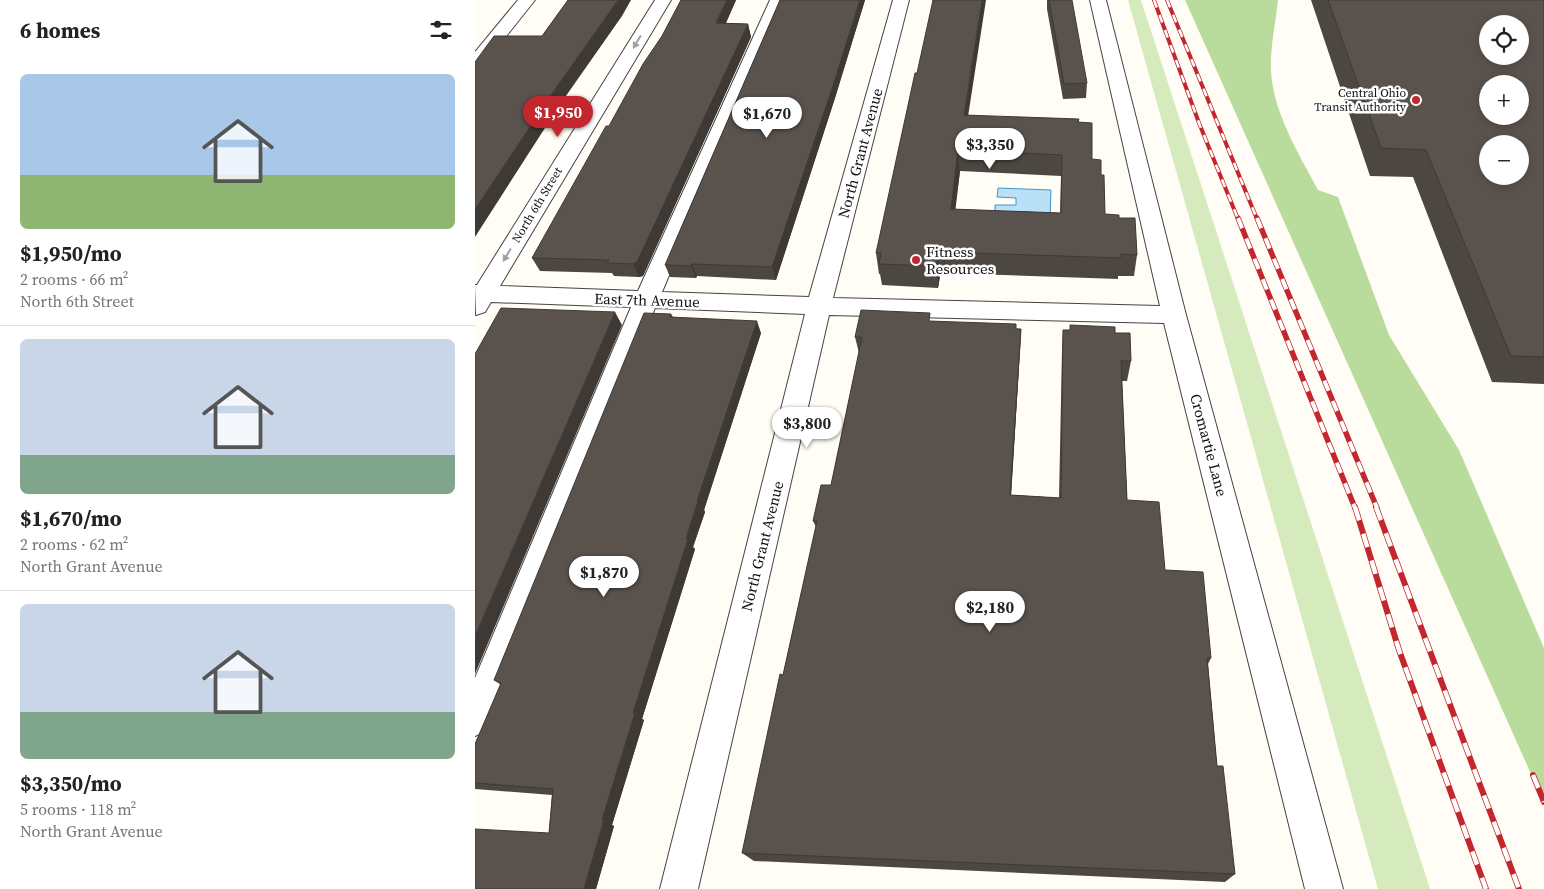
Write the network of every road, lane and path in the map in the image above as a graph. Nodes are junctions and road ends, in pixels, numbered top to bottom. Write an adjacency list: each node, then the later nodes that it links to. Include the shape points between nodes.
1 (527, 0): 6 (street)
2 (663, 0): 7 (street, North 6th Street, one-way to 7)
3 (778, 0): 8 (street)
4 (901, 0): 9 (street, North Grant Avenue)
5 (1098, 0): 10 (street, Cromartie Lane)
6 (475, 64)
7 (478, 298): 8 (street, East 7th Avenue)
8 (647, 300): 9 (street, East 7th Avenue); 11 (street)
9 (819, 306): 10 (street, East 7th Avenue); 12 (street, North Grant Avenue)
10 (1174, 315): 13 (street, Cromartie Lane)
11 (475, 719)
12 (679, 889)
13 (1325, 889)

